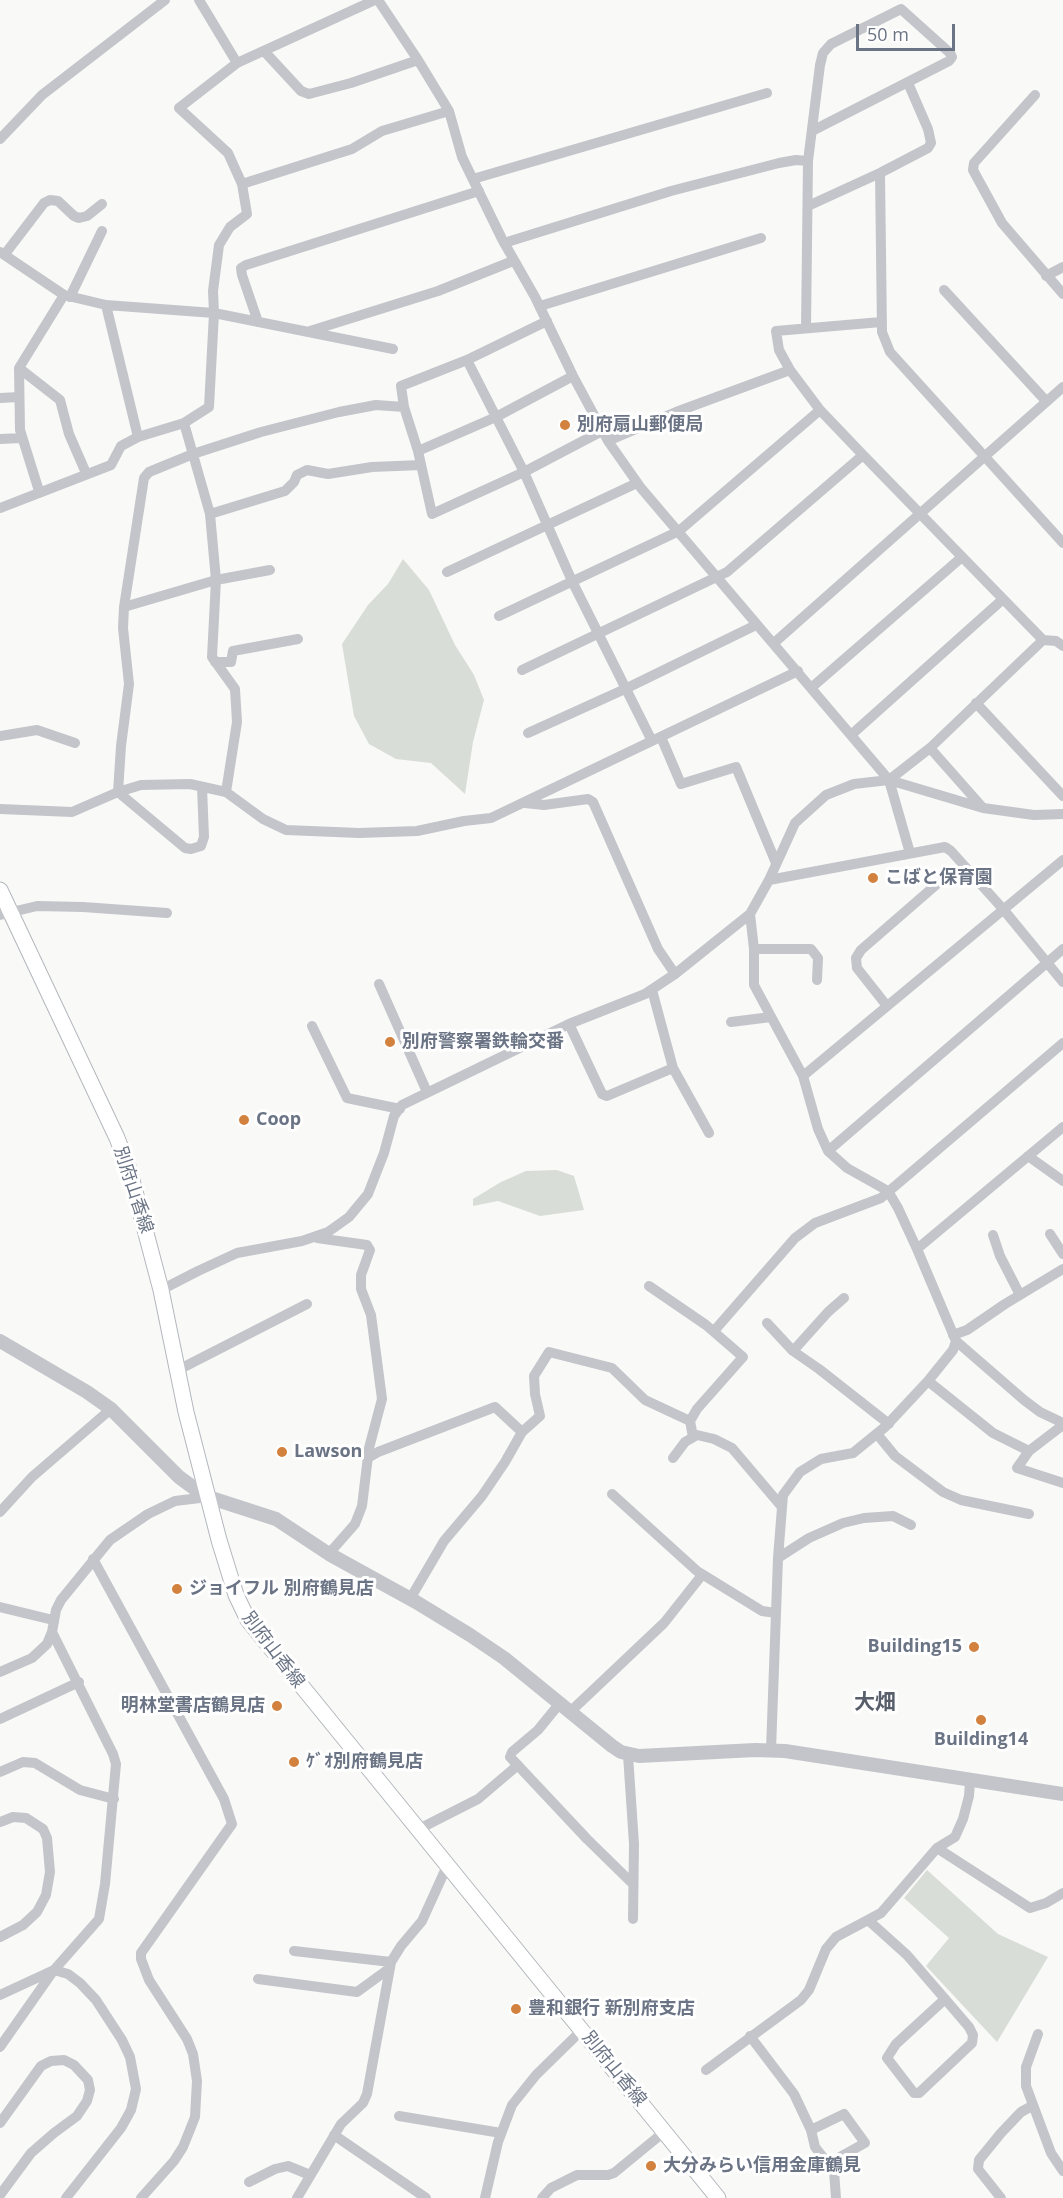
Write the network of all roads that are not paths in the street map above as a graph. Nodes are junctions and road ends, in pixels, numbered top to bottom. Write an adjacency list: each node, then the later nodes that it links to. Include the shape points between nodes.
1 (165, 0): 12 (street, via 42,95)
2 (199, 0): 6 (street)
3 (377, 0): 4 (street); 5 (street)
4 (264, 51): 5 (street, via 301,91 309,94); 6 (street)
5 (418, 60): 10 (street)
6 (237, 63): 16 (street, via 179,108 228,153)
7 (908, 83): 11 (street); 11 (street, via 952,57 901,9 831,44 823,53); 14 (street, via 931,143)
8 (767, 93): 15 (street)
9 (1035, 95): 26 (street, via 974,163 973,170 1002,223)
10 (449, 111): 15 (street, via 462,157); 16 (street, via 382,131 352,149)
11 (812, 131): 13 (street)
12 (0, 139)
13 (808, 161): 19 (street); 22 (street, via 779,163 670,191)
14 (880, 173): 19 (street); 35 (street)
15 (473, 179): 17 (street)
16 (242, 184): 32 (street, via 247,214 230,227 219,245)
17 (480, 191): 22 (street); 34 (street, via 246,265 241,268 242,275)
18 (102, 204): 23 (street, via 79,218 58,201 44,203)
19 (808, 206): 36 (street)
20 (102, 231): 29 (street)
21 (761, 238): 31 (street)
22 (504, 243): 24 (street)
23 (3, 253): 29 (street)
24 (513, 261): 31 (street); 37 (street, via 438,291)
25 (1063, 267): 26 (street)
26 (1047, 276): 28 (street)
27 (944, 290): 46 (street)
28 (1063, 294)
29 (67, 296): 30 (street); 40 (street)
30 (106, 306): 32 (street); 51 (street)
31 (540, 306): 33 (street)
32 (214, 313): 34 (street); 50 (street, via 209,407)
33 (547, 321): 39 (street); 42 (street)
34 (258, 322): 37 (street)
35 (882, 322): 36 (street); 58 (street, via 890,352)
36 (806, 328): 41 (street, via 777,331 779,350)
37 (308, 332): 38 (street)
38 (393, 349)
39 (467, 360): 47 (street, via 401,386); 49 (street)
40 (19, 368): 44 (street); 61 (street, via 60,400)
41 (790, 370): 48 (street); 52 (street)
42 (573, 376): 49 (street); 52 (street)
43 (1063, 387): 46 (street)
44 (19, 397): 45 (street); 53 (street)
45 (0, 398)
46 (1046, 401): 58 (street)
47 (404, 407): 55 (street); 56 (street, via 376,405 339,412)
48 (820, 410): 57 (street); 68 (street)
49 (496, 417): 55 (street); 60 (street)
50 (184, 423): 51 (street); 56 (street)
51 (138, 436): 61 (street, via 121,446 111,465)
52 (605, 436): 60 (street); 62 (street)
53 (22, 438): 54 (street); 63 (street)
54 (0, 439)
55 (418, 452): 59 (street)
56 (193, 454): 66 (street); 77 (street, via 149,472 144,478)
57 (863, 455): 65 (street); 73 (street)
58 (983, 457): 65 (street); 69 (street)
59 (421, 465): 60 (street, via 432,514); 66 (street, via 328,474 307,470 297,475 285,491)
60 (524, 472): 67 (street)
61 (86, 473): 63 (street)
62 (637, 483): 67 (street); 68 (street)
63 (39, 491): 64 (street)
64 (0, 508)
65 (920, 513): 70 (street); 84 (street)
66 (210, 514): 74 (street)
67 (548, 526): 72 (street); 75 (street)
68 (679, 531): 73 (street); 75 (street)
69 (1063, 543)
70 (963, 557): 76 (street); 88 (street)
71 (270, 570): 74 (street)
72 (447, 572)
73 (717, 578): 79 (street); 80 (street)
74 (216, 580): 77 (street); 85 (street, via 212,657)
75 (572, 581): 78 (street); 80 (street)
76 (1002, 600): 82 (street); 92 (street)
77 (124, 607): 99 (street, via 129,684)
78 (499, 616)
79 (756, 625): 84 (street); 89 (street)
80 (598, 635): 86 (street); 89 (street)
81 (298, 639): 85 (street, via 233,651 231,662)
82 (1043, 640): 83 (street); 90 (street)
83 (1061, 641)
84 (774, 643): 87 (street)
85 (215, 662): 100 (street, via 235,689 237,722)
86 (522, 670)
87 (798, 671): 88 (street); 94 (street)
88 (812, 688): 92 (street)
89 (625, 689): 91 (street); 94 (street)
90 (976, 703): 96 (street); 101 (street)
91 (528, 733)
92 (851, 735): 97 (street)
93 (0, 736): 95 (street, via 36,730)
94 (656, 739): 102 (street); 108 (street, via 681,784 736,767)
95 (75, 743)
96 (930, 748): 97 (street); 103 (street)
97 (889, 780): 103 (street); 106 (street); 108 (street, via 854,784 826,795 795,823)
98 (202, 787): 99 (street, via 165,783); 99 (street, via 204,837 201,846 191,849); 100 (street)
99 (118, 792): 104 (street, via 72,812)
100 (226, 792): 102 (street, via 263,819 286,830 359,833 417,831 491,818)
101 (1063, 796)
102 (524, 803): 119 (street, via 544,805 588,799 593,802 658,949)
103 (982, 808): 105 (street)
104 (0, 809)
105 (1063, 814)
106 (910, 853): 109 (street, via 945,847); 110 (street)
107 (1063, 860): 112 (street)
108 (776, 864): 110 (street)
109 (968, 870): 112 (street); 124 (street, via 937,884 856,958 857,968)
110 (769, 880): 115 (street)
111 (0, 891): 114 (main road, 別府山香線)
112 (1003, 909): 118 (street); 124 (street)
113 (167, 913): 114 (street, via 37,906)
114 (5, 914): 147 (main road, 別府山香線, via 127,1163)
115 (750, 914): 116 (street); 119 (street)
116 (754, 949): 120 (street, via 811,949 818,958); 125 (street, via 754,985)
117 (1063, 949): 118 (street)
118 (1047, 963): 121 (street); 136 (street)
119 (675, 974): 123 (street)
120 (817, 980)
121 (1063, 982)
122 (379, 984): 132 (street)
123 (652, 990): 127 (street); 130 (street)
124 (887, 1006): 131 (street)
125 (771, 1017): 126 (street); 131 (street)
126 (731, 1022)
127 (569, 1024): 130 (street, via 602,1094); 132 (street)
128 (312, 1026): 133 (street, via 347,1098)
129 (1063, 1043): 139 (street)
130 (673, 1068): 135 (street)
131 (803, 1076): 136 (street)
132 (427, 1092): 133 (street)
133 (400, 1109): 142 (street, via 394,1116 368,1194 349,1218)
134 (1063, 1127): 137 (street)
135 (709, 1133)
136 (828, 1151): 139 (street, via 847,1168)
137 (1028, 1156): 138 (street); 143 (street)
138 (1063, 1180)
139 (888, 1191): 143 (street); 152 (street, via 881,1198 815,1223 795,1238)
140 (1050, 1234): 144 (street)
141 (993, 1235): 148 (street)
142 (313, 1237): 147 (street, via 237,1253); 166 (street, via 367,1245 370,1250 362,1270 361,1289 371,1315 382,1399)
143 (917, 1249): 153 (street)
144 (1063, 1254)
145 (1063, 1269): 148 (street)
146 (649, 1286): 152 (street)
147 (161, 1290): 156 (main road, 別府山香線)
148 (1020, 1295): 153 (street)
149 (844, 1298): 155 (street)
150 (307, 1304): 156 (street)
151 (767, 1323): 155 (street)
152 (714, 1331): 159 (street, via 743,1358)
153 (954, 1338): 157 (street, via 953,1350); 161 (street, via 1024,1400)
154 (0, 1341): 158 (street)
155 (793, 1351): 160 (street)
156 (178, 1370): 170 (main road, 別府山香線)
157 (928, 1381): 160 (street); 165 (street, via 993,1432)
158 (111, 1409): 170 (street, via 179,1476); 172 (street, via 32,1477)
159 (690, 1421): 162 (street, via 645,1400 612,1368 549,1352 534,1376 540,1416); 164 (street)
160 (889, 1424): 163 (street)
161 (1063, 1424): 165 (street)
162 (522, 1432): 166 (street, via 495,1407); 179 (street, via 482,1496 439,1549)
163 (877, 1434): 171 (street, via 853,1453 821,1459 800,1472 783,1495); 173 (street, via 895,1456 943,1492 961,1500)
164 (693, 1437): 167 (street); 171 (street, via 732,1448)
165 (1029, 1451): 168 (street, via 1017,1468)
166 (368, 1458): 175 (street, via 362,1506 355,1524)
167 (673, 1458)
168 (1063, 1483)
169 (612, 1494): 178 (street)
170 (208, 1497): 177 (street, via 175,1501 148,1514 110,1540); 179 (street, via 276,1519 328,1554); 196 (main road, 別府山香線, via 231,1581 248,1620)
171 (782, 1507): 176 (street)
172 (0, 1512)
173 (1029, 1514)
174 (911, 1525): 176 (street, via 893,1516 843,1523)
175 (333, 1549)
176 (778, 1558): 181 (street)
177 (93, 1559): 182 (street, via 61,1600); 228 (street, via 224,1799 232,1824 141,1953 149,1980 187,2039 197,2081 195,2117 183,2147)
178 (702, 1575): 181 (street, via 762,1611); 186 (street, via 664,1623)
179 (410, 1599): 186 (street, via 492,1650)
180 (0, 1607): 182 (street)
181 (776, 1613): 188 (street)
182 (53, 1620): 183 (street)
183 (52, 1632): 184 (street, via 47,1644 32,1658); 185 (street)
184 (0, 1672)
185 (78, 1682): 187 (street); 194 (street, via 113,1754)
186 (565, 1708): 189 (street); 190 (street, via 512,1752 510,1757)
187 (0, 1719)
188 (771, 1750): 189 (street); 192 (street)
189 (628, 1755): 199 (street)
190 (518, 1766): 196 (street, via 478,1799); 199 (street)
191 (0, 1772): 194 (street, via 23,1762 35,1763 80,1790)
192 (970, 1781): 193 (street); 197 (street, via 966,1808 955,1836)
193 (1063, 1794)
194 (114, 1799): 206 (street, via 99,1919)
195 (0, 1822): 203 (street, via 26,1818 43,1829 48,1838 50,1872 46,1896 37,1912)
196 (417, 1830): 198 (main road, 別府山香線)
197 (937, 1848): 200 (street, via 1030,1908); 202 (street, via 881,1913)
198 (447, 1866): 205 (street, via 422,1921 400,1946); 210 (main road, 別府山香線)
199 (633, 1884): 201 (street)
200 (1063, 1893)
201 (633, 1919)
202 (868, 1920): 209 (street, via 907,1955); 212 (street, via 836,1937 826,1949 810,1990)
203 (0, 1937)
204 (294, 1951): 205 (street)
205 (390, 1965): 207 (street, via 357,1992); 221 (street, via 367,2094)
206 (54, 1970): 208 (street); 213 (street); 227 (street, via 80,1983 111,2021 130,2057 136,2089 121,2128)
207 (258, 1979)
208 (0, 1995)
209 (945, 1999): 209 (street, via 969,2026 972,2043 914,2093 887,2058 896,2044)
210 (582, 2030): 219 (main road, 別府山香線); 220 (street, via 512,2105)
211 (1038, 2034): 215 (street, via 1026,2067)
212 (750, 2036): 214 (street); 218 (street, via 794,2094)
213 (0, 2047)
214 (706, 2070)
215 (1032, 2106): 223 (street, via 1051,2153); 235 (street, via 1001,2133 979,2160 978,2169)
216 (399, 2116): 220 (street)
217 (0, 2123): 226 (street, via 41,2066 51,2061 74,2064 88,2080 87,2101 77,2116 32,2153)
218 (811, 2130): 222 (street, via 815,2147); 222 (street, via 844,2114 865,2144)
219 (664, 2132): 232 (street, via 614,2173 577,2175 551,2188); 233 (main road, 別府山香線)
220 (501, 2133): 231 (street)
221 (334, 2135): 224 (street); 230 (street)
222 (829, 2163): 234 (street, via 834,2171)
223 (1063, 2171)
224 (310, 2175): 225 (street, via 288,2166); 229 (street)
225 (249, 2182)
226 (0, 2195)
227 (66, 2198)
228 (141, 2198)
229 (297, 2198)
230 (426, 2198)
231 (485, 2198)
232 (542, 2198)
233 (718, 2198)
234 (836, 2198)
235 (1001, 2198)

